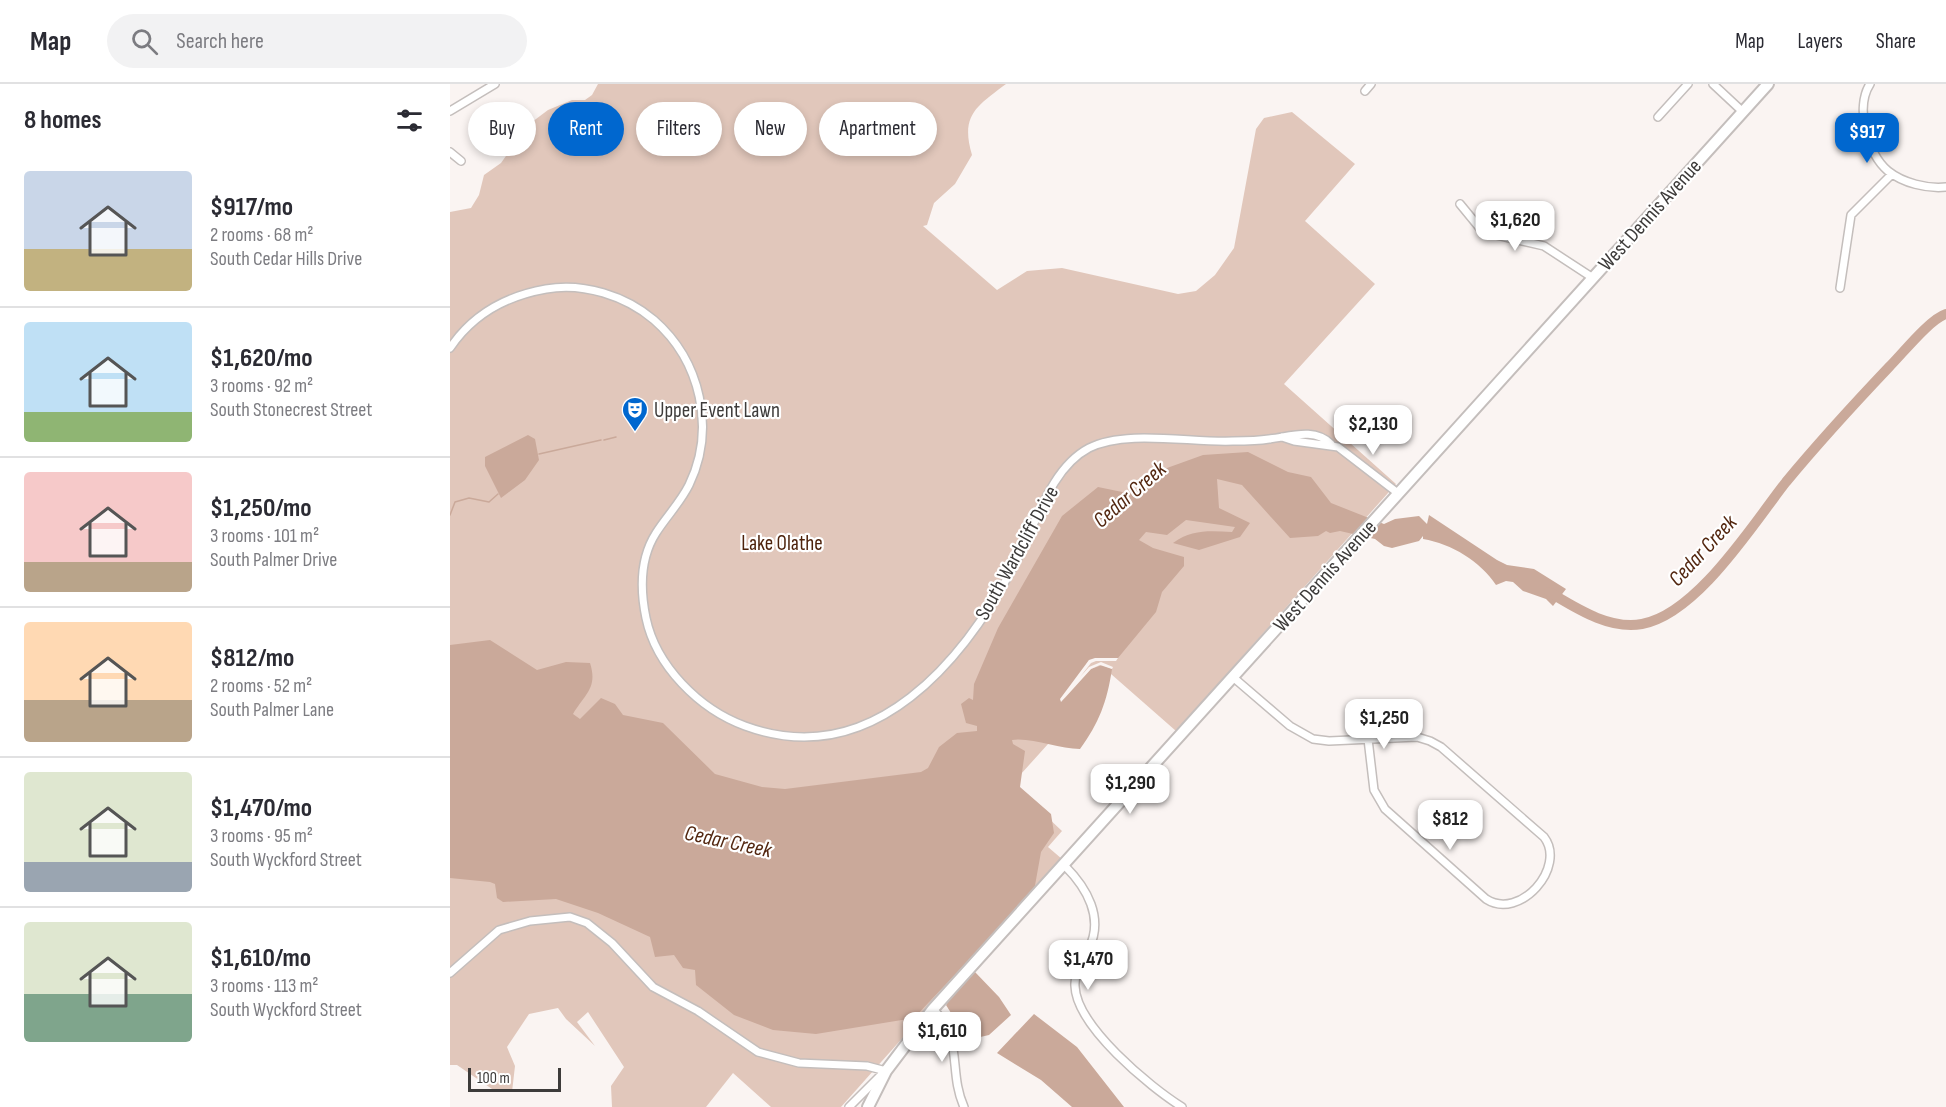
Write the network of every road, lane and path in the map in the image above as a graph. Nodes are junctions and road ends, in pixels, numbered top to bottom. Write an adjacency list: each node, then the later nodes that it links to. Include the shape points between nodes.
1 (1371, 84): 7 (street)
2 (1688, 84): 10 (street)
3 (1713, 84): 9 (street)
4 (1768, 84): 9 (street, West Dennis Avenue)
5 (1869, 84): 13 (street, via 1863,105 1865,121 1876,156)
6 (490, 85): 8 (street)
7 (1365, 91)
8 (450, 111)
9 (1743, 112): 16 (street, West Dennis Avenue)
10 (1658, 117)
11 (450, 152): 12 (street)
12 (461, 161)
13 (1892, 174): 14 (street, via 1925,186); 17 (street, via 1851,215)
14 (1946, 188)
15 (1460, 204): 16 (street, via 1483,232 1544,246)
16 (1593, 278): 19 (street, West Dennis Avenue)
17 (1840, 288)
18 (450, 348): 19 (street, South Wardcliff Drive, via 473,321 495,306 527,292 553,288 579,288 622,300 646,313 667,332 694,376 703,431 694,474 681,501 654,536 644,562 642,585 650,630 676,677 702,702 737,723 787,736 823,737 865,726 901,705 928,682 984,615 1056,481 1074,459 1102,443 1282,437 1323,446 1331,444 1346,452)
19 (1395, 499): 20 (street, West Dennis Avenue)
20 (1234, 678): 21 (street, via 1304,736 1329,741); 22 (street, West Dennis Avenue)
21 (1368, 739): 21 (street, via 1374,790 1384,809 1494,904 1515,904 1547,873 1551,850 1538,833 1441,747 1417,737)
22 (1065, 866): 24 (street, West Dennis Avenue); 29 (street, via 1087,895 1095,920 1093,940 1076,975 1078,1002 1124,1061 1144,1081)
23 (450, 973): 25 (street, via 499,930 530,921 570,917 587,923 612,943 653,987 698,1011 758,1052 799,1063 867,1066)
24 (933, 1010): 25 (street, West Dennis Avenue); 28 (street, via 952,1037 956,1081)
25 (886, 1071): 26 (street); 27 (street, West Dennis Avenue)
26 (849, 1107)
27 (868, 1107)
28 (964, 1107)
29 (1182, 1107)

